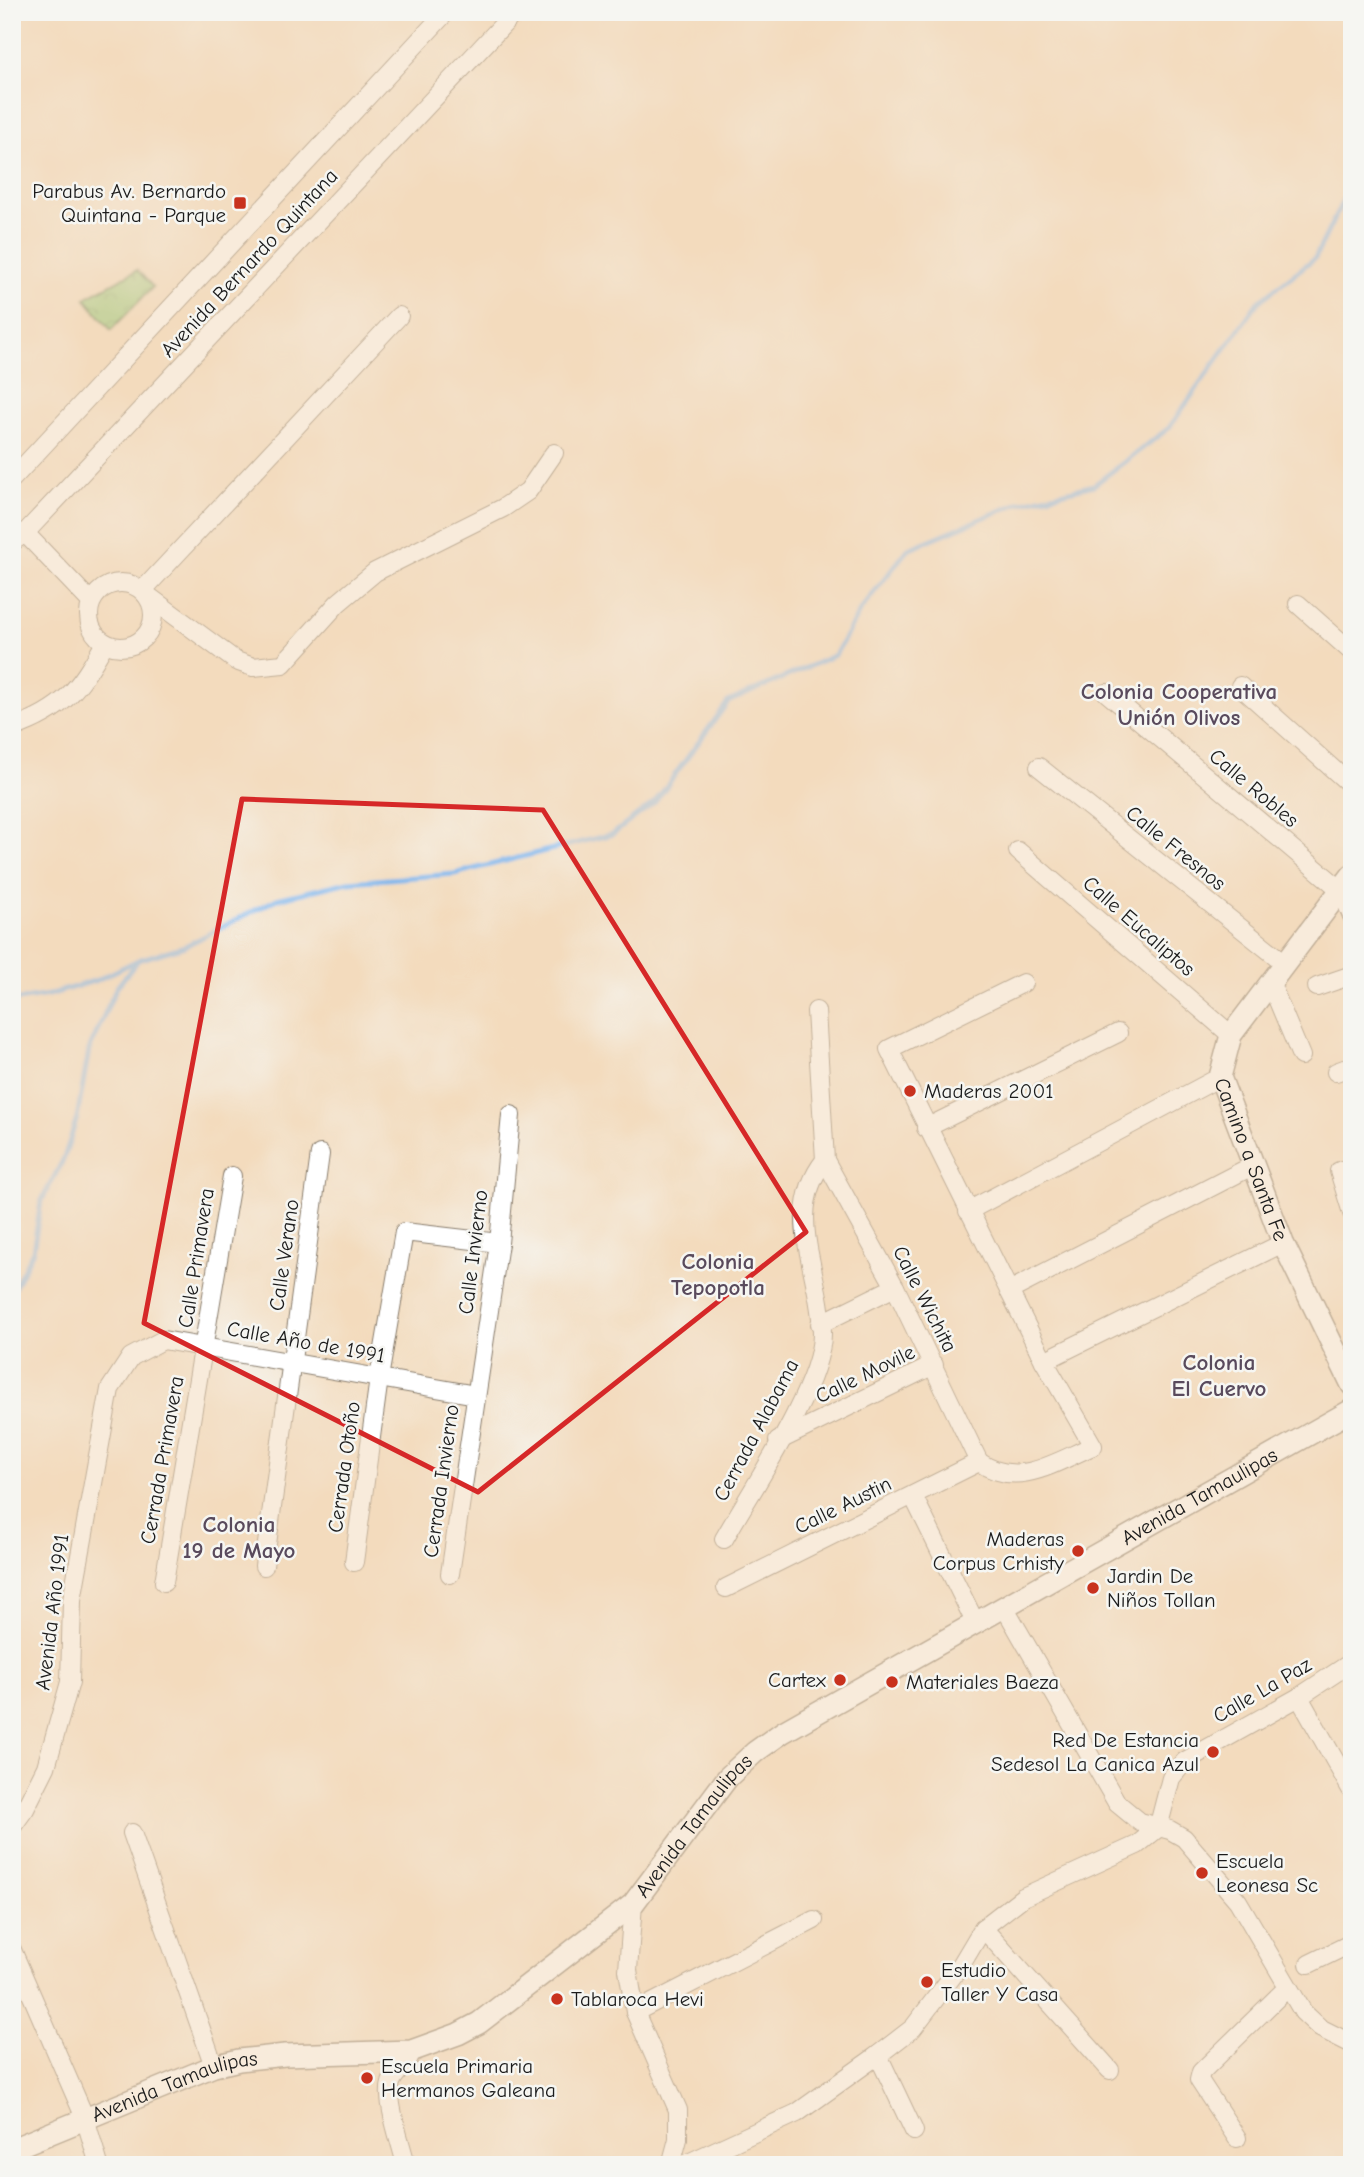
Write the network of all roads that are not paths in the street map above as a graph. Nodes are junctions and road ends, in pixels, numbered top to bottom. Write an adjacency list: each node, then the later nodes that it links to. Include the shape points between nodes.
1 (446, 12): 5 (street, Avenida Bernardo Quintana)
2 (506, 15): 6 (street, Avenida Bernardo Quintana)
3 (399, 316): 7 (street)
4 (554, 453): 7 (street, via 528,491 503,508 375,572 338,603 283,664 253,667 236,661)
5 (12, 478)
6 (19, 538): 8 (street)
7 (145, 592): 8 (street, via 134,585 114,583); 10 (street, via 153,606 150,630 141,640 117,647)
8 (91, 602): 10 (street, via 90,625)
9 (1298, 604): 11 (street)
10 (106, 643): 14 (street, via 81,685 63,703)
11 (1352, 652)
12 (1240, 687): 16 (street)
13 (1107, 694): 18 (street, Calle Robles)
14 (12, 728)
15 (1039, 767): 20 (street, Calle Fresnos)
16 (1352, 786)
17 (1018, 851): 27 (street, Calle Eucaliptos)
18 (1346, 883): 19 (street); 20 (street, Camino a Santa Fe)
19 (1352, 916)
20 (1286, 964): 23 (street, Camino a Santa Fe)
21 (1352, 975): 24 (street)
22 (1023, 983): 31 (street, via 889,1049)
23 (1271, 984): 27 (street, Camino a Santa Fe); 28 (street)
24 (1317, 987)
25 (816, 1011): 33 (street)
26 (1118, 1033): 31 (street)
27 (1231, 1035): 29 (street, Camino a Santa Fe)
28 (1301, 1056)
29 (1220, 1077): 34 (street, Camino a Santa Fe); 37 (street)
30 (511, 1115): 39 (street, Calle Invierno)
31 (926, 1128): 37 (street)
32 (320, 1154): 47 (street, Calle Verano)
33 (825, 1160): 41 (street, Calle Wichita); 43 (street, Cerrada Alabama, via 811,1177 804,1201)
34 (1254, 1165): 40 (street, Camino a Santa Fe); 42 (street)
35 (1352, 1167): 38 (street, via 1339,1171)
36 (232, 1176): 44 (street, Calle Primavera)
37 (968, 1211): 42 (street)
38 (1352, 1213)
39 (499, 1243): 49 (street, Cerrada Otoño, via 404,1231); 51 (street, Calle Invierno)
40 (1283, 1243): 46 (street); 50 (street, Camino a Santa Fe)
41 (895, 1287): 43 (street); 48 (street, Calle Wichita)
42 (1009, 1291): 46 (street)
43 (820, 1324): 53 (street, Cerrada Alabama, via 816,1373)
44 (205, 1347): 45 (street, Calle Año de 1991, via 163,1340); 47 (street, Calle Año de 1991); 60 (street, Cerrada Primavera)
45 (131, 1357): 67 (street, Avenida Año 1991, via 110,1389 72,1600 70,1682 46,1767)
46 (1044, 1361): 54 (street, via 1093,1446 1028,1473 1009,1475)
47 (292, 1363): 49 (street, Calle Año de 1991); 58 (street, Calle Verano)
48 (934, 1365): 53 (street, Calle Movile); 54 (street, Calle Wichita)
49 (379, 1378): 51 (street, Calle Año de 1991); 57 (street, Cerrada Otoño)
50 (1352, 1385)
51 (476, 1395): 59 (street, Cerrada Invierno)
52 (1352, 1410): 62 (street, Avenida Tamaulipas)
53 (778, 1441): 56 (street, Cerrada Alabama)
54 (979, 1462): 55 (street, Calle Austin)
55 (913, 1496): 61 (street, Calle Austin); 63 (street)
56 (724, 1539)
57 (354, 1562)
58 (264, 1566)
59 (450, 1574)
60 (164, 1582)
61 (726, 1588)
62 (1005, 1608): 63 (street, Avenida Tamaulipas); 68 (street, via 1117,1803 1140,1822)
63 (976, 1624): 70 (street, Avenida Tamaulipas, via 755,1752 728,1777)
64 (1352, 1662): 65 (street, Calle La Paz)
65 (1298, 1697): 66 (street); 68 (street, Calle La Paz, via 1176,1768)
66 (1352, 1791)
67 (12, 1827)
68 (1158, 1828): 72 (street, via 1137,1845 1023,1897); 76 (street, via 1184,1838 1238,1901)
69 (132, 1833): 81 (street)
70 (633, 1905): 77 (street, via 628,1970); 79 (street, Avenida Tamaulipas, via 478,2023)
71 (814, 1920): 77 (street)
72 (983, 1928): 80 (street, via 913,2028); 82 (street)
73 (1352, 1943): 75 (street)
74 (12, 1950): 83 (street)
75 (1309, 1964)
76 (1287, 1988): 78 (street, via 1320,2028); 85 (street, via 1201,2072 1199,2080)
77 (635, 2011): 89 (street, via 678,2110 678,2139)
78 (1352, 2044)
79 (411, 2051): 81 (street, Avenida Tamaulipas, via 285,2055); 88 (street, via 409,2062 391,2080 390,2094)
80 (878, 2055): 84 (street); 90 (street, via 797,2113)
81 (214, 2066): 83 (street, Avenida Tamaulipas)
82 (1110, 2070)
83 (85, 2118): 86 (street, Avenida Tamaulipas); 87 (street)
84 (914, 2131)
85 (1237, 2138)
86 (12, 2149)
87 (99, 2165)
88 (407, 2165)
89 (671, 2165)
90 (684, 2165)

